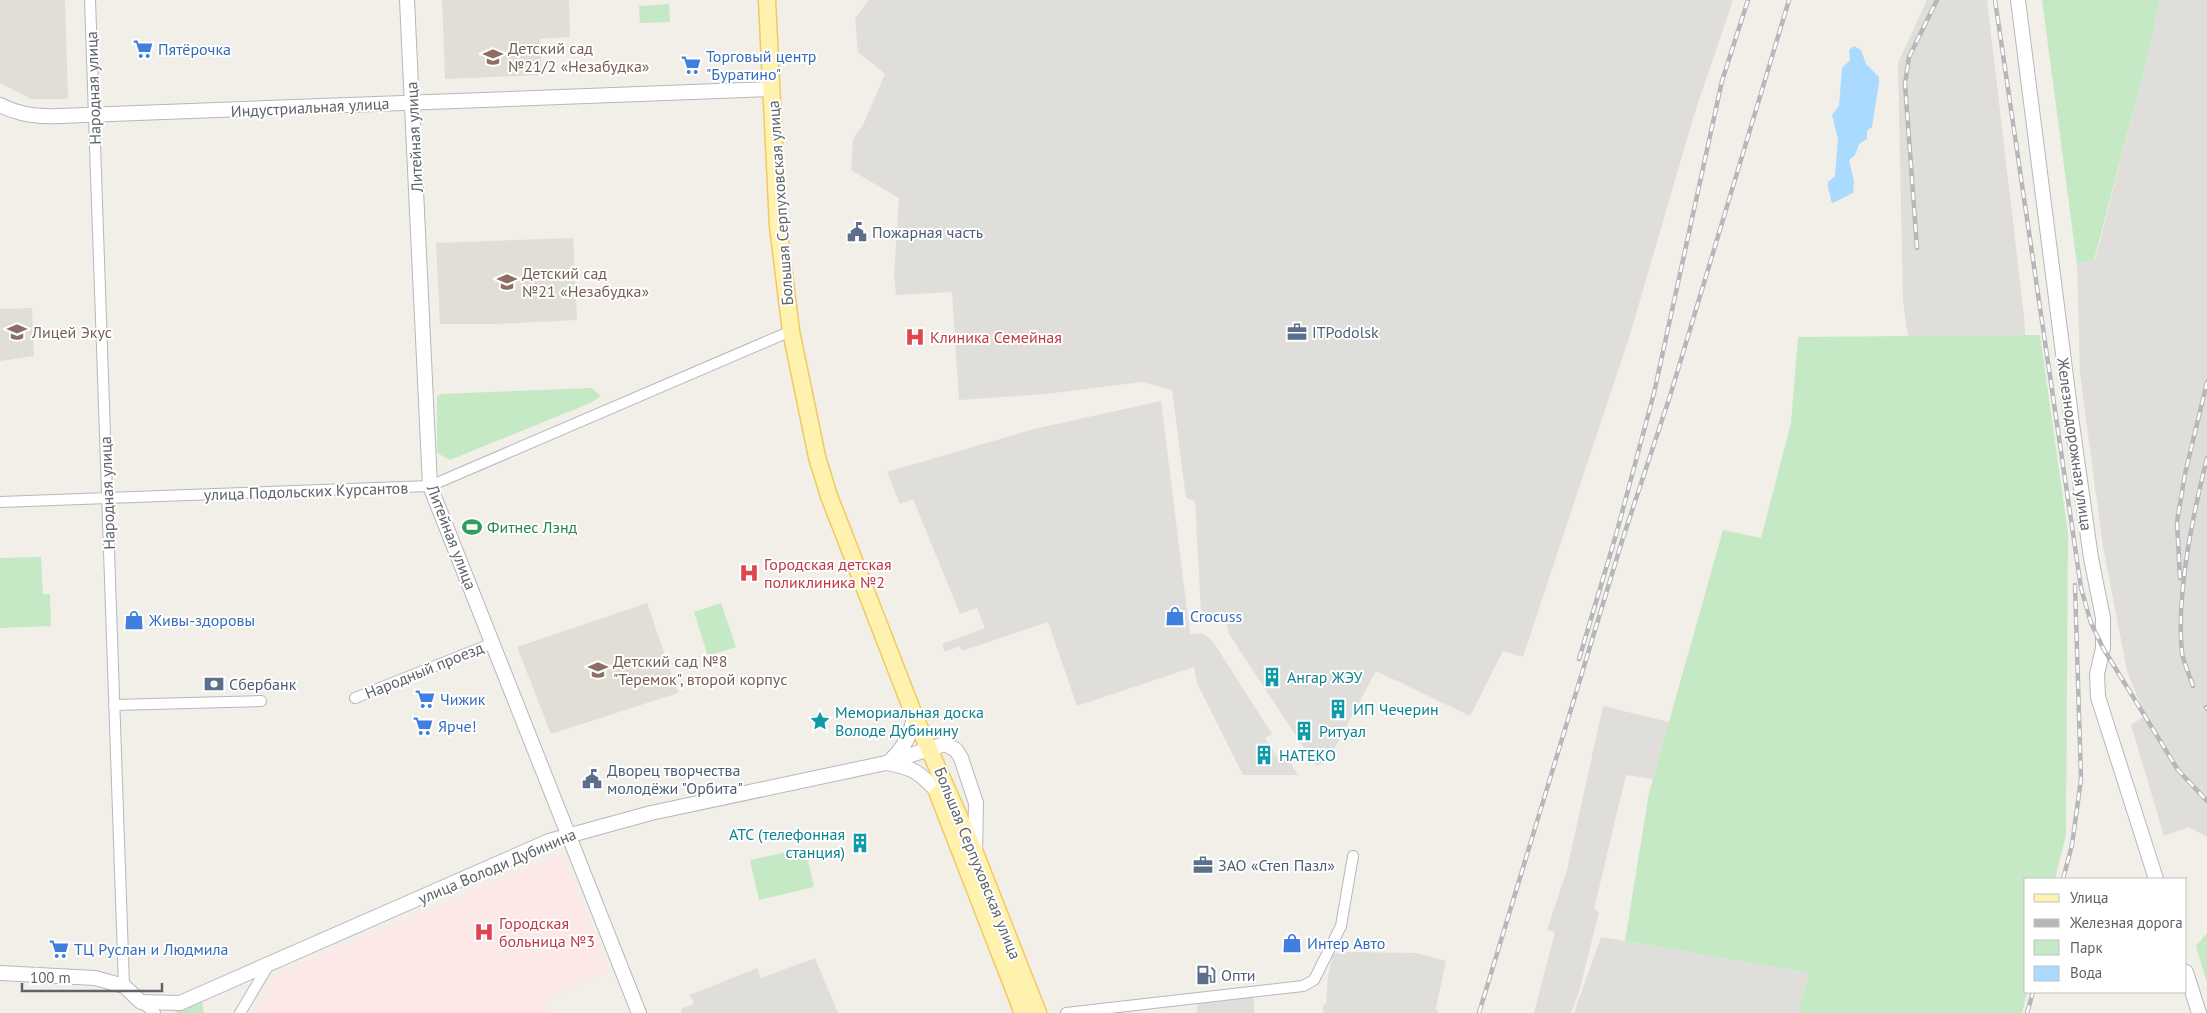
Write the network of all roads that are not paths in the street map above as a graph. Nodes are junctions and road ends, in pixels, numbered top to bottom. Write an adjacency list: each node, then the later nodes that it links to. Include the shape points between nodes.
1 (90, 0): 8 (street, Народная улица)
2 (407, 0): 6 (street, Литейная улица)
3 (767, 0): 5 (main road, Большая Серпуховская улица)
4 (2018, 0): 24 (street, Железнодорожная улица, via 2072,424 2103,618 2098,697)
5 (771, 89): 6 (street, Индустриальная улица); 9 (main road, Большая Серпуховская улица, via 778,226)
6 (413, 102): 8 (street, Индустриальная улица); 10 (street, Литейная улица)
7 (0, 105): 8 (street, Индустриальная улица, via 16,113 41,117)
8 (94, 116): 11 (street, Народная улица)
9 (791, 331): 10 (street, улица Подольских Курсантов); 17 (main road, Большая Серпуховская улица, via 817,458 829,496)
10 (430, 486): 11 (street, улица Подольских Курсантов); 13 (street, Литейная улица)
11 (107, 499): 12 (street, улица Подольских Курсантов); 16 (street, Народная улица)
12 (0, 502)
13 (493, 642): 14 (street, Народный проезд); 21 (street, Литейная улица)
14 (355, 698)
15 (261, 701): 16 (street)
16 (114, 705): 28 (street, Народная улица)
17 (914, 715): 18 (main road, Большая Серпуховская улица); 19 (street, via 908,739)
18 (927, 750): 19 (street, улица Володи Дубинина); 20 (main road, Большая Серпуховская улица); 22 (main road, Большая Серпуховская улица); 22 (street, улица Володи Дубинина, via 945,744 956,750 961,758 976,803)
19 (886, 763): 20 (street, via 921,773); 21 (street, улица Володи Дубинина)
20 (938, 792): 33 (main road, Большая Серпуховская улица)
21 (568, 834): 25 (street, улица Володи Дубинина); 32 (street, Литейная улица)
22 (976, 853): 34 (main road, Большая Серпуховская улица)
23 (1353, 856): 35 (street, via 1341,926 1314,980 1303,986)
24 (2156, 878)
25 (268, 966): 29 (street, улица Володи Дубинина, via 180,1003); 31 (street)
26 (0, 973): 28 (street, via 95,978)
27 (2187, 975): 36 (street)
28 (124, 986): 29 (street)
29 (141, 1002): 30 (street)
30 (155, 1013)
31 (240, 1013)
32 (640, 1013)
33 (1023, 1013)
34 (1038, 1013)
35 (1066, 1013)
36 (2199, 1013)

